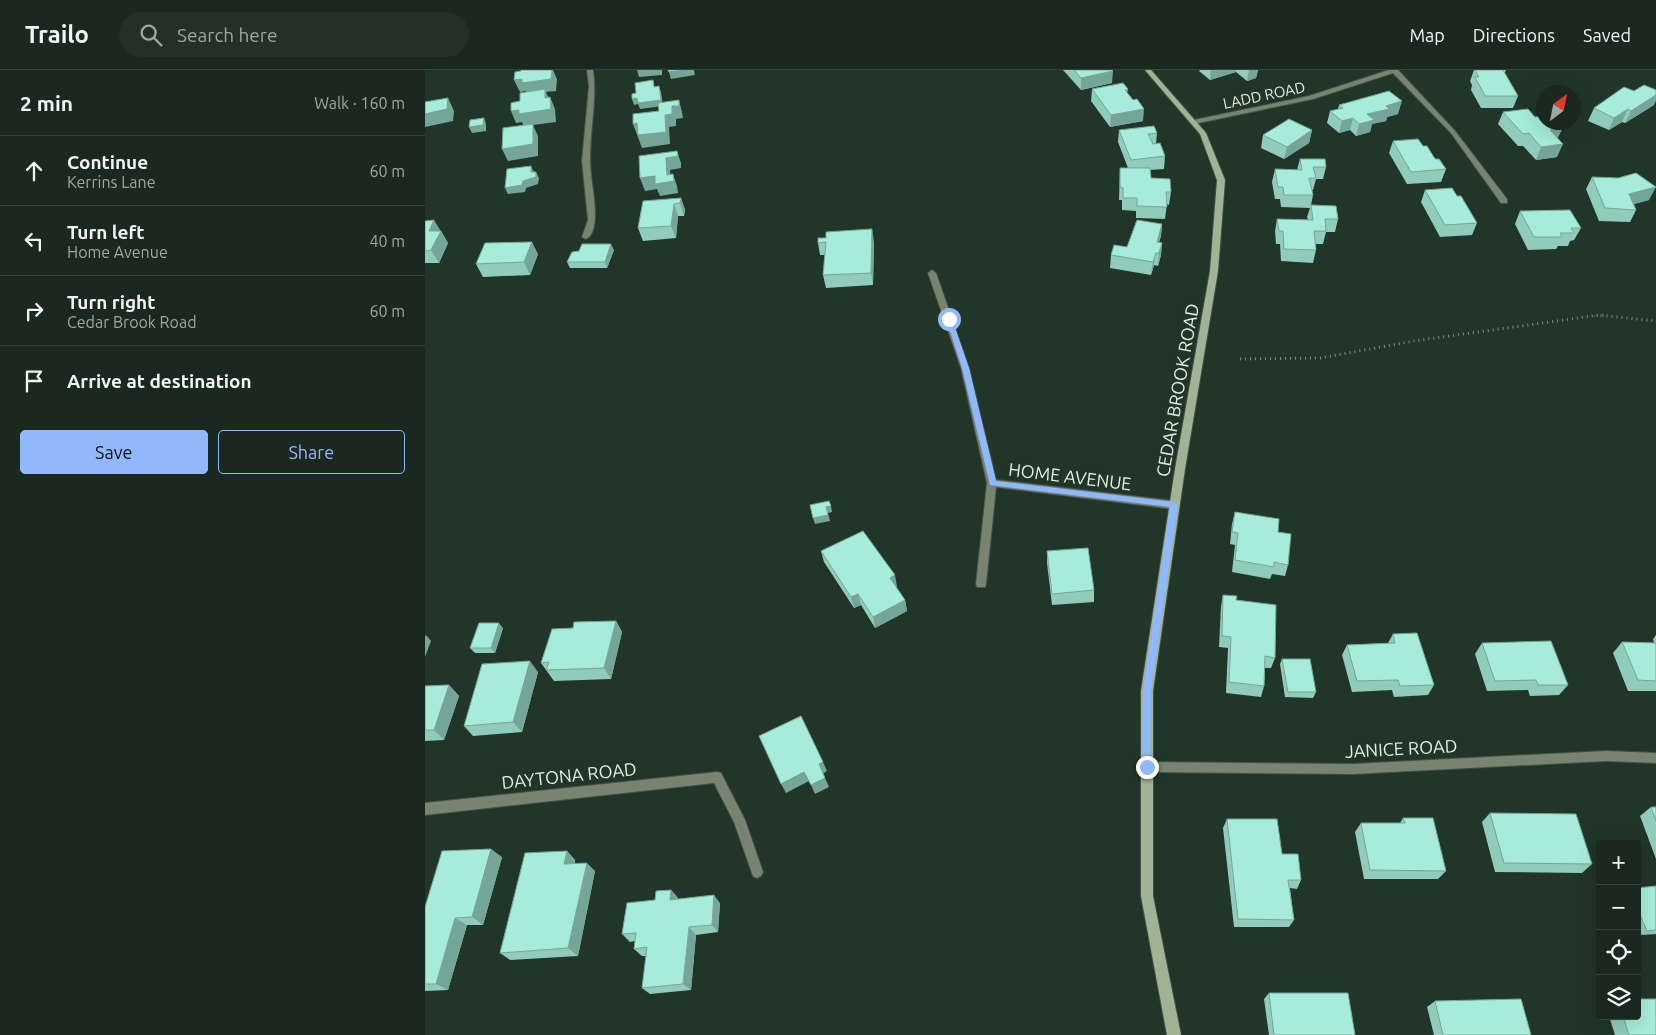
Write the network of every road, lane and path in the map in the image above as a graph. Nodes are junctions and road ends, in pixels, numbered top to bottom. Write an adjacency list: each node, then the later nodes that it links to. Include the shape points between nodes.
1 (590, 70): 6 (street, via 592,86 586,162 592,220)
2 (1148, 70): 4 (street, CEDAR BROOK ROAD)
3 (1394, 70): 4 (street, LADD ROAD, via 1311,98); 5 (street, via 1453,132)
4 (1194, 122): 11 (street, CEDAR BROOK ROAD, via 1203,133 1221,180 1214,271)
5 (1504, 201)
6 (586, 237)
7 (932, 273): 10 (street, via 965,368)
8 (1656, 321): 9 (path, via 1599,315 1320,358)
9 (1240, 358)
10 (992, 483): 11 (street, HOME AVENUE); 12 (street)
11 (1174, 505): 14 (street, CEDAR BROOK ROAD, via 1147,691)
12 (981, 584)
13 (1656, 758): 14 (street, JANICE ROAD, via 1606,756 1353,769)
14 (1147, 767): 17 (street, CEDAR BROOK ROAD, via 1147,896)
15 (425, 808): 16 (street, DAYTONA ROAD, via 717,777 739,820)
16 (757, 872)
17 (1174, 1035)

